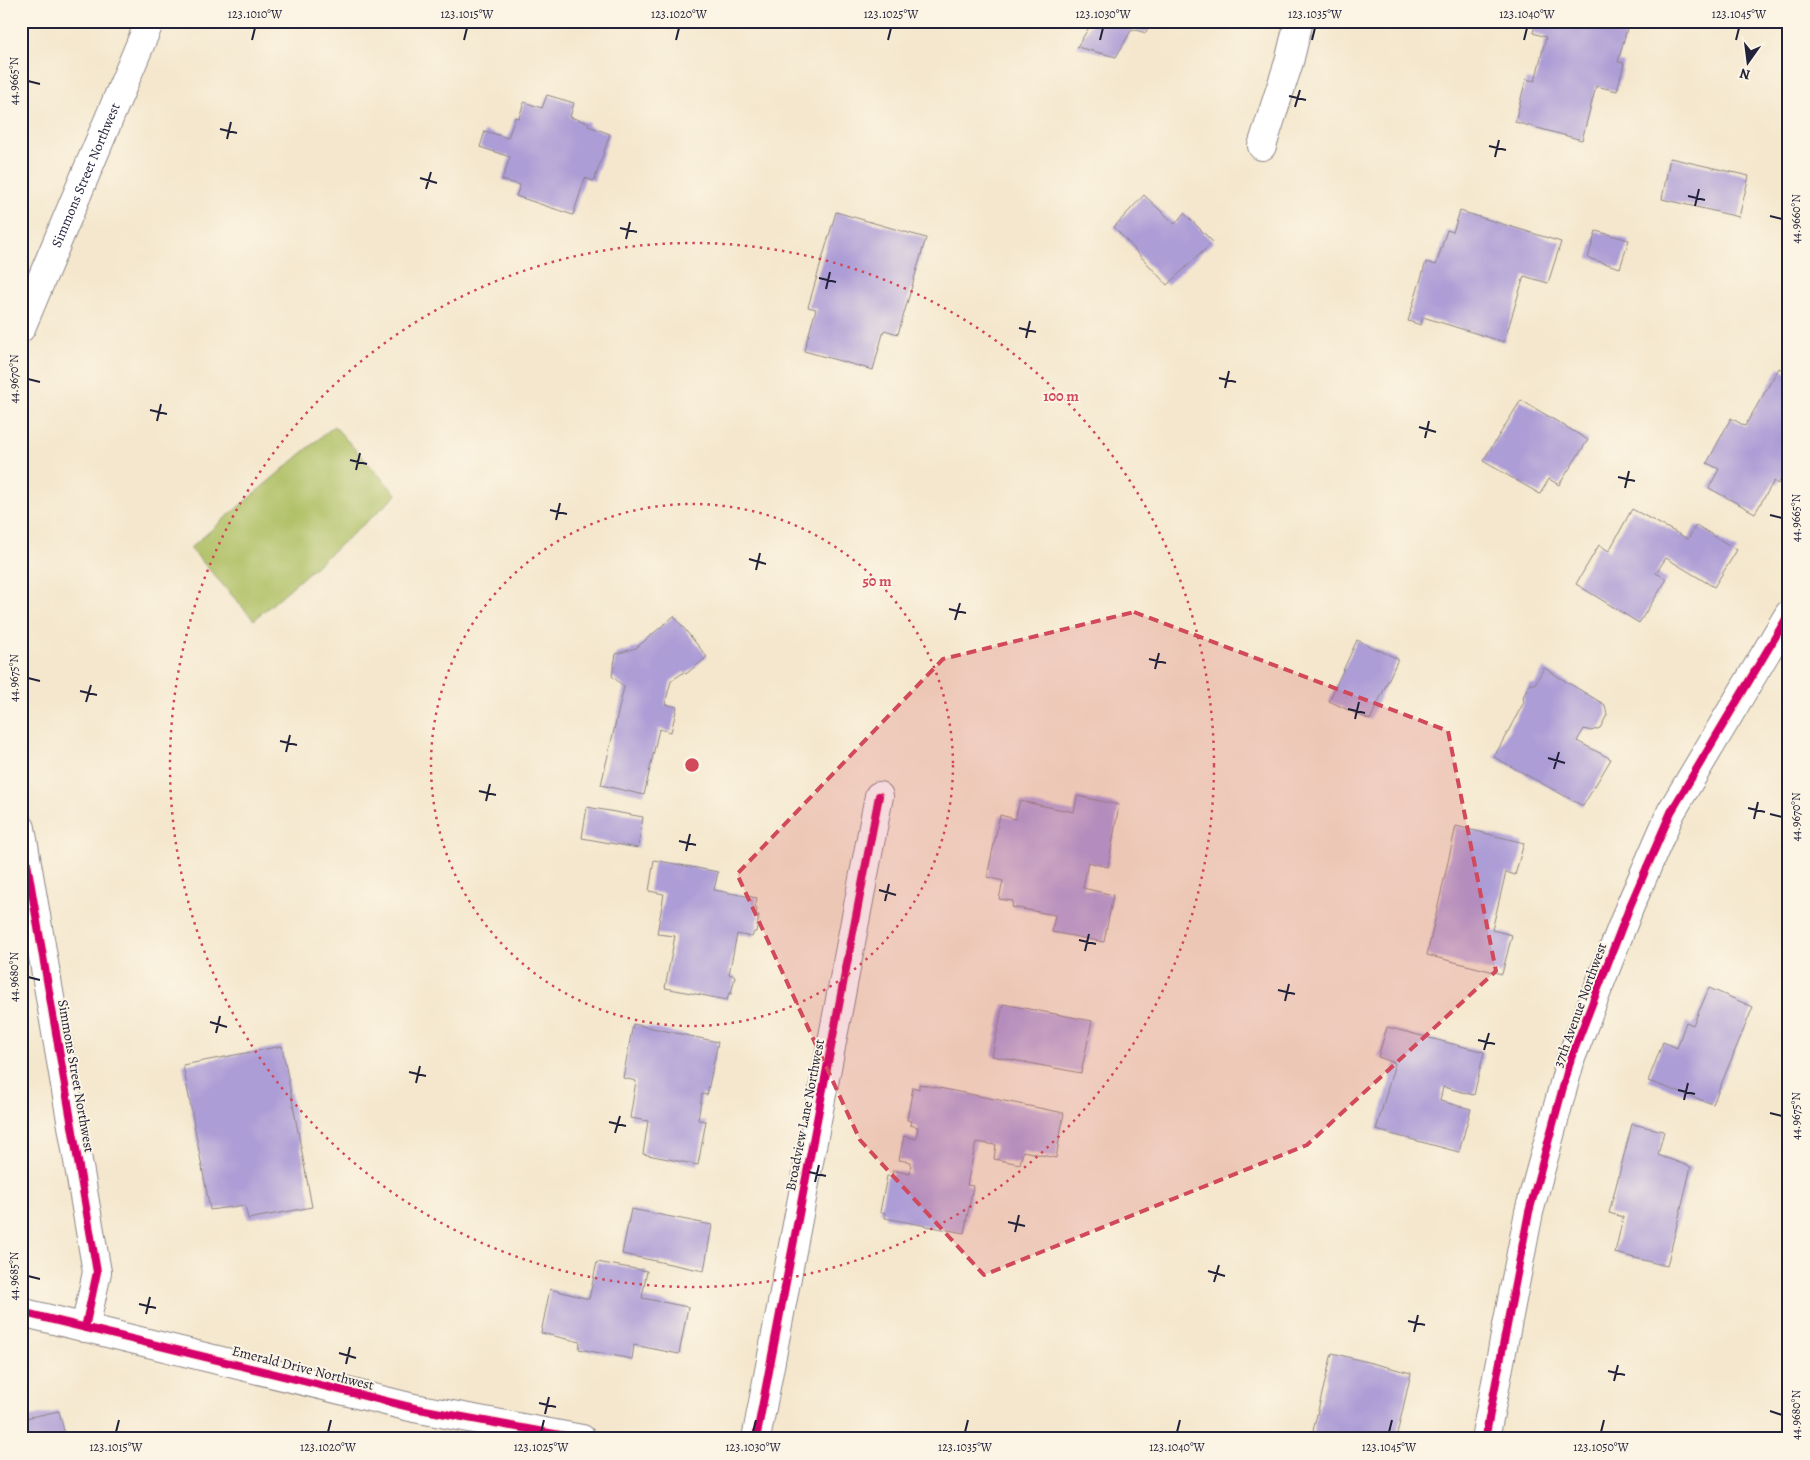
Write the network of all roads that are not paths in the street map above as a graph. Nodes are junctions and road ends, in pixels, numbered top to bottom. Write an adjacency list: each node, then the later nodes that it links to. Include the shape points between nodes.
1 (150, 21): 4 (street, Simmons Street Northwest)
2 (1299, 21): 3 (street)
3 (1262, 146)
4 (21, 328)
5 (1789, 614): 12 (street, 37th Avenue Northwest, via 1664,824 1572,1058 1529,1212)
6 (879, 796): 11 (street, Broadview Lane Northwest)
7 (21, 828): 9 (street, Simmons Street Northwest, via 96,1272)
8 (21, 1312): 9 (street, Emerald Drive Northwest)
9 (85, 1328): 10 (street, Emerald Drive Northwest, via 414,1408)
10 (582, 1439)
11 (756, 1439)
12 (1485, 1439)

